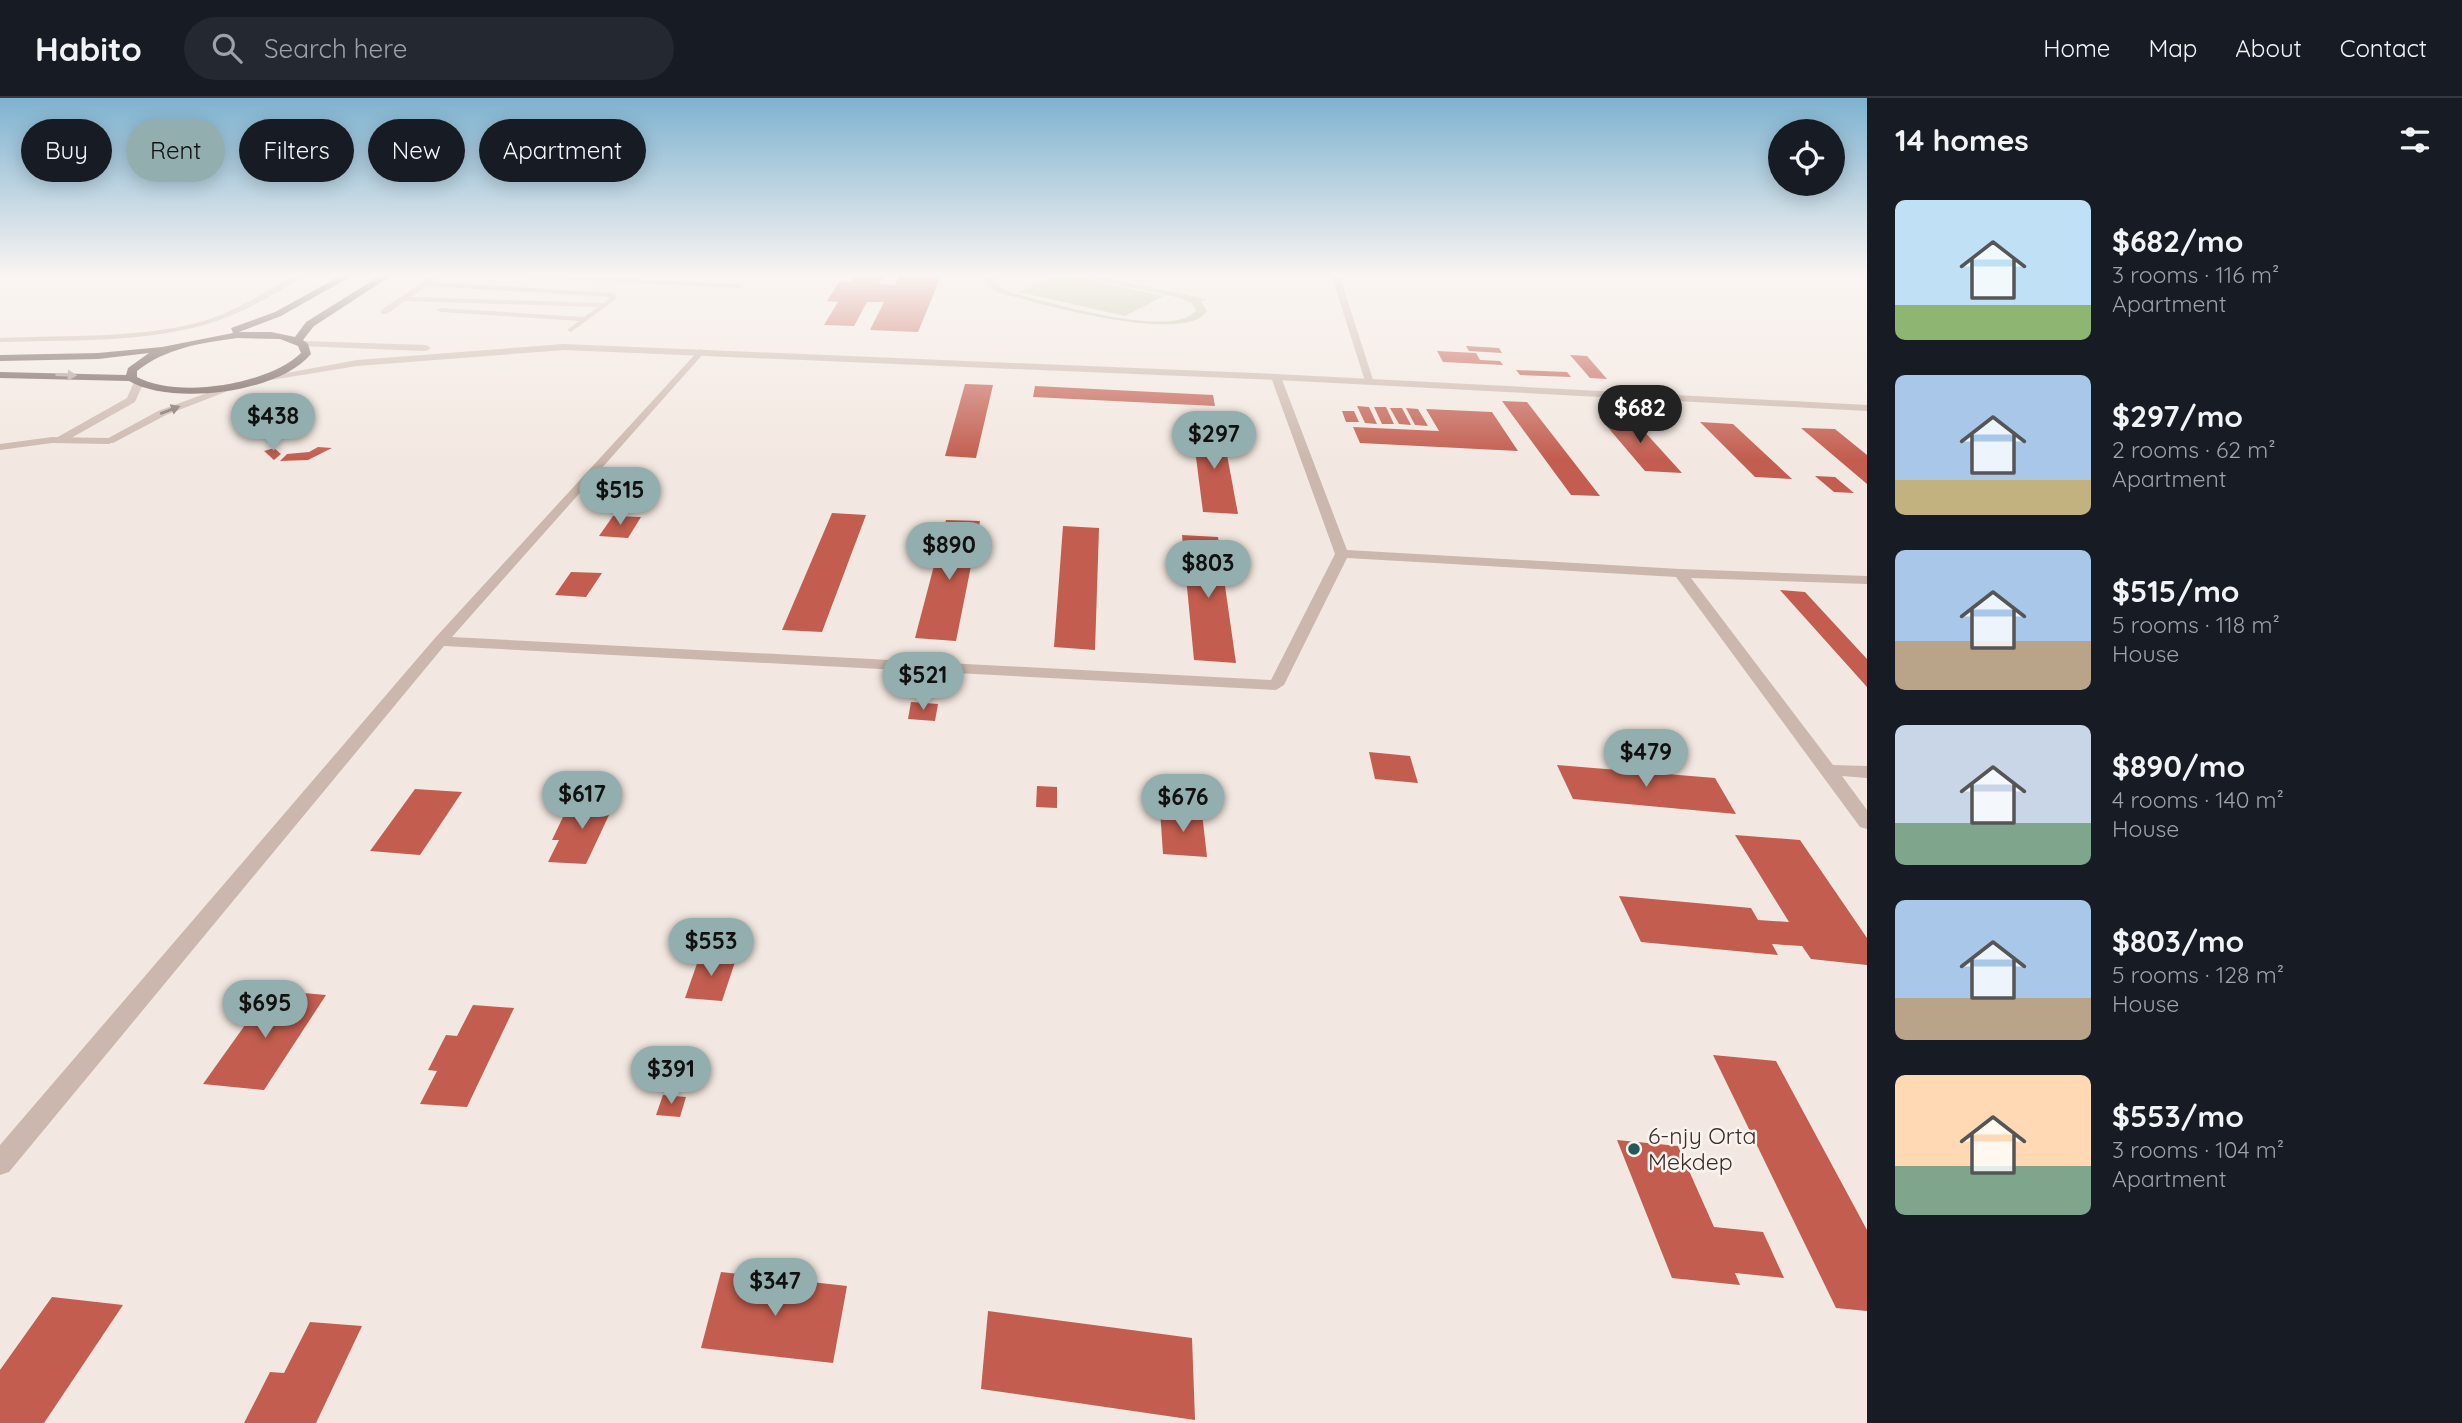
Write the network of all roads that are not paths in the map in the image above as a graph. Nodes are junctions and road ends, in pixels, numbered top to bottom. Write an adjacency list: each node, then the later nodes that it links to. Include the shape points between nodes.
1 (72, 336): 8 (lane)
2 (219, 336): 7 (highway)
3 (251, 336): 7 (highway)
4 (267, 336): 9 (highway)
5 (304, 336): 9 (highway)
6 (1355, 336): 18 (street)
7 (211, 339): 10 (highway)
8 (0, 340)
9 (301, 342): 11 (street); 16 (highway, via 306,354 290,367)
10 (177, 346): 13 (highway, via 99,356); 17 (highway, via 141,362 132,370)
11 (507, 351): 12 (street, via 564,347); 16 (street, via 357,363)
12 (700, 352): 15 (street); 26 (street)
13 (0, 358)
14 (0, 375): 17 (highway, one-way to 17)
15 (1276, 377): 18 (street); 23 (street)
16 (259, 379): 19 (highway)
17 (135, 381): 19 (highway, via 177,391); 21 (street, via 131,400)
18 (1370, 381): 20 (street)
19 (243, 383): 21 (street, one-way to 19, via 109,441 162,412)
20 (1867, 408)
21 (60, 440): 22 (street)
22 (0, 447)
23 (1342, 554): 24 (street); 26 (street, via 1276,685)
24 (1679, 573): 25 (street); 27 (street)
25 (1867, 580)
26 (440, 641): 30 (street)
27 (1827, 770): 28 (street); 29 (street)
28 (1867, 772)
29 (1867, 823)
30 (0, 1164)

